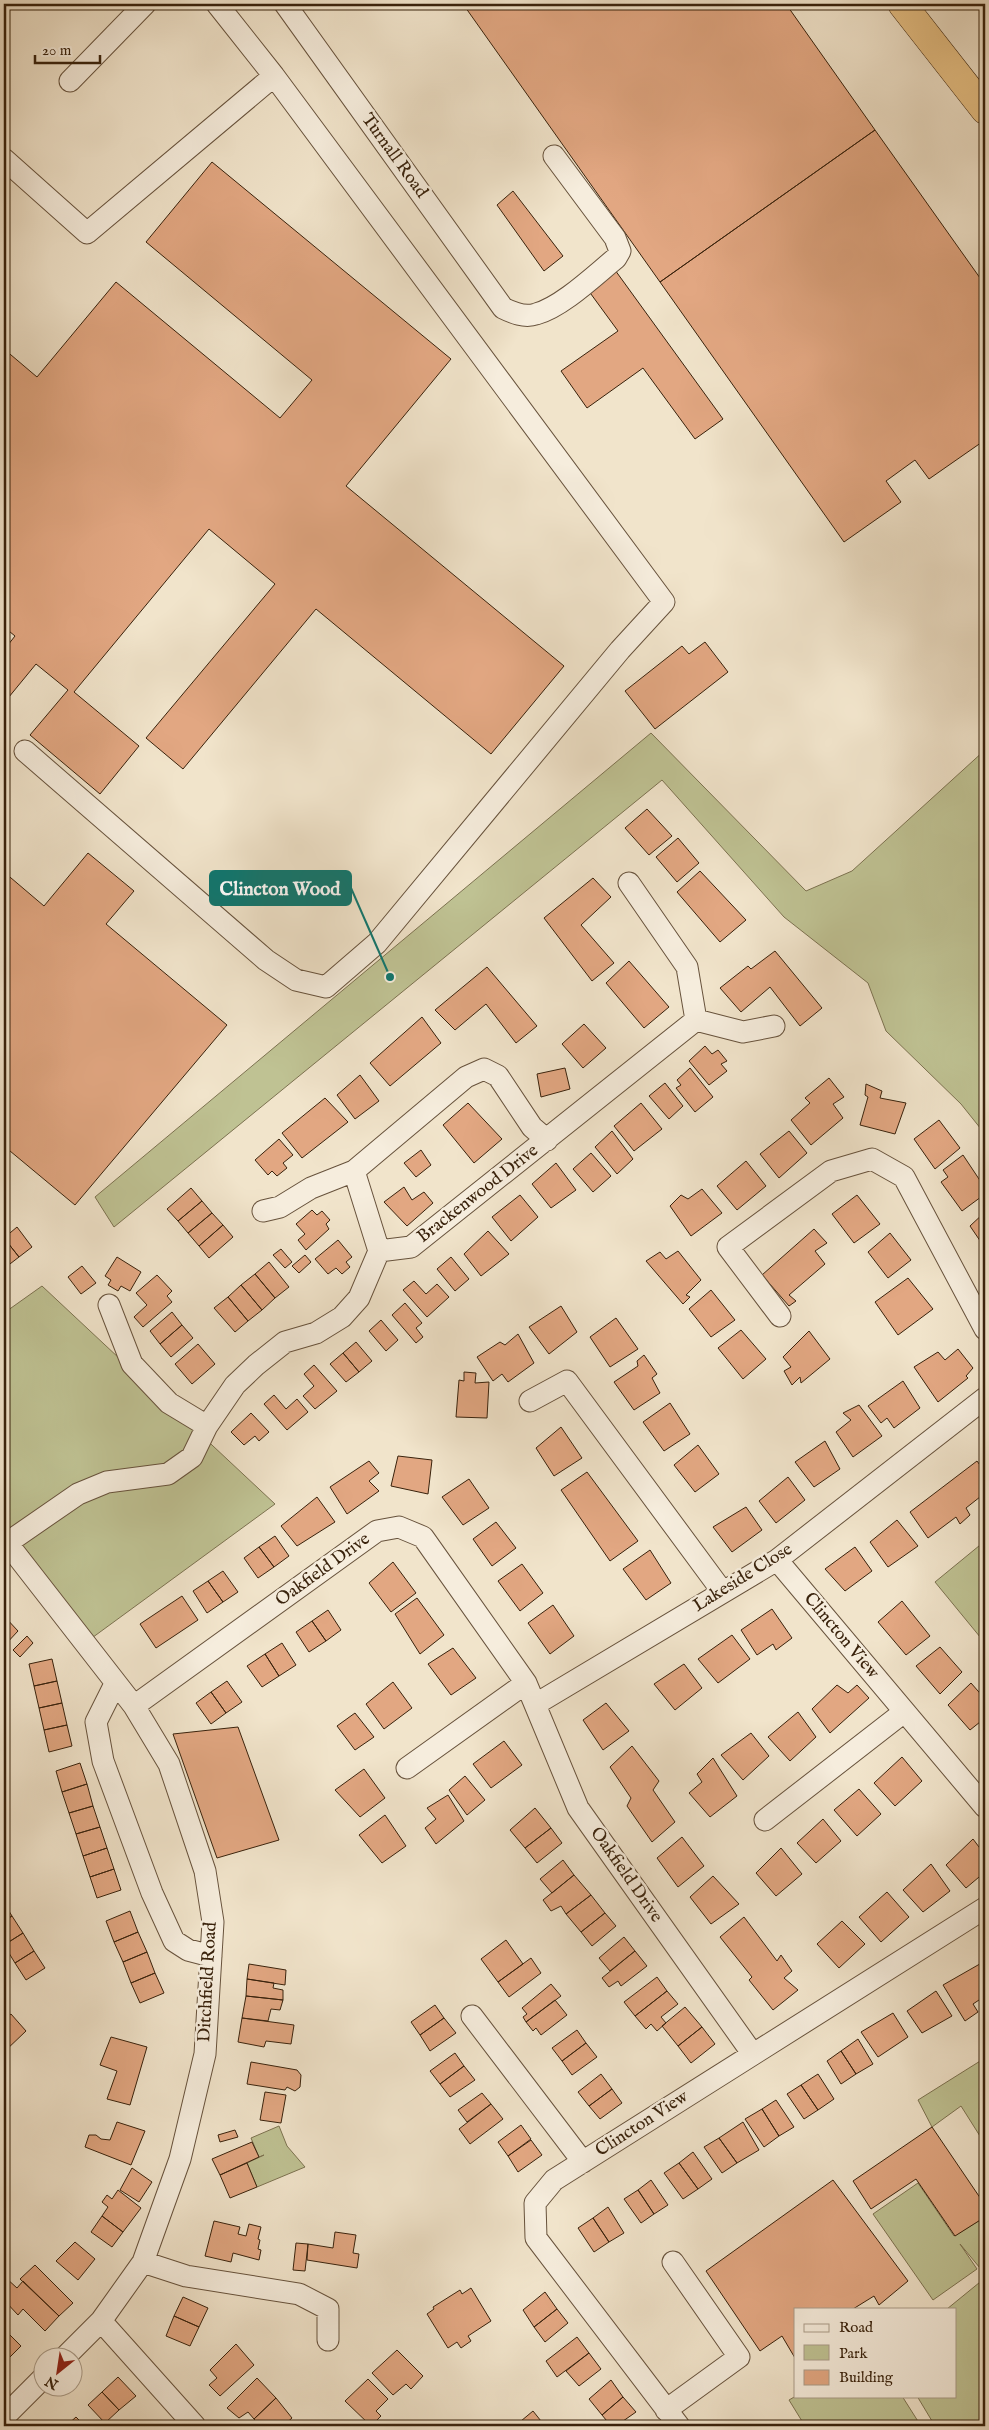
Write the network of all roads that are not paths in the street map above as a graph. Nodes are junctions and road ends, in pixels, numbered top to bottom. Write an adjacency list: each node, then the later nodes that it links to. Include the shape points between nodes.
1 (145, 4): 7 (street)
2 (217, 4): 6 (street)
3 (285, 4): 9 (street, Turnall Road, via 503,308 513,314 546,311 616,258 620,251 615,238)
4 (902, 4): 8 (highway)
5 (910, 4): 8 (highway)
6 (274, 76): 10 (street, via 87,233); 11 (street, via 664,602 620,650 377,943 326,987 296,980 266,960)
7 (70, 81)
8 (985, 110)
9 (554, 156)
10 (4, 159)
11 (25, 750)
12 (629, 883): 13 (street, via 686,967)
13 (696, 1020): 14 (street, via 743,1032); 15 (street, Brackenwood Drive)
14 (774, 1026)
15 (547, 1140): 16 (street, Brackenwood Drive, via 532,1127 498,1076 484,1069 466,1077); 18 (street, Brackenwood Drive, via 411,1247)
16 (354, 1171): 17 (street, via 310,1188 280,1207); 18 (street)
17 (263, 1210)
18 (379, 1251): 24 (street, via 358,1298 342,1317 316,1333 286,1342 256,1365 235,1385)
19 (109, 1305): 24 (street, via 132,1364 169,1403)
20 (780, 1316): 21 (street, via 728,1247 831,1171 872,1160 904,1176)
21 (985, 1329)
22 (985, 1398): 26 (street, Lakeside Close)
23 (530, 1401): 27 (street, via 567,1382)
24 (207, 1426): 25 (street, via 192,1457 168,1474 107,1482 78,1494)
25 (6, 1541): 29 (street, Ditchfield Road)
26 (777, 1560): 27 (street, Lakeside Close); 32 (street, Clincton View)
27 (722, 1591): 30 (street, Lakeside Close)
28 (526, 1683): 30 (street, Oakfield Drive); 31 (street, Oakfield Drive, via 423,1537 398,1527 377,1531); 33 (street)
29 (115, 1684): 31 (street, Ditchfield Road); 37 (street, via 96,1722 104,1761 152,1893 174,1941 188,1950)
30 (536, 1704): 39 (street, Oakfield Drive, via 578,1808)
31 (134, 1706): 37 (street, Ditchfield Road, via 169,1764 205,1871 213,1922)
32 (904, 1712): 34 (street, Clincton View); 35 (street)
33 (407, 1768)
34 (985, 1806)
35 (764, 1820)
36 (985, 1908): 39 (street, Clincton View)
37 (211, 1956): 41 (street, Ditchfield Road, via 205,2054 180,2159)
38 (472, 2016): 40 (street)
39 (752, 2053): 40 (street, Clincton View)
40 (583, 2162): 48 (street, Clincton View, via 554,2180 535,2203 536,2238)
41 (143, 2262): 43 (street, Ditchfield Road); 44 (street, via 186,2276 299,2294 328,2309)
42 (673, 2262): 48 (street, via 739,2357)
43 (101, 2321): 45 (street, Ditchfield Road); 49 (street)
44 (328, 2340)
45 (74, 2348)
46 (32, 2389): 47 (street)
47 (4, 2417)
48 (673, 2418)
49 (195, 2426)

